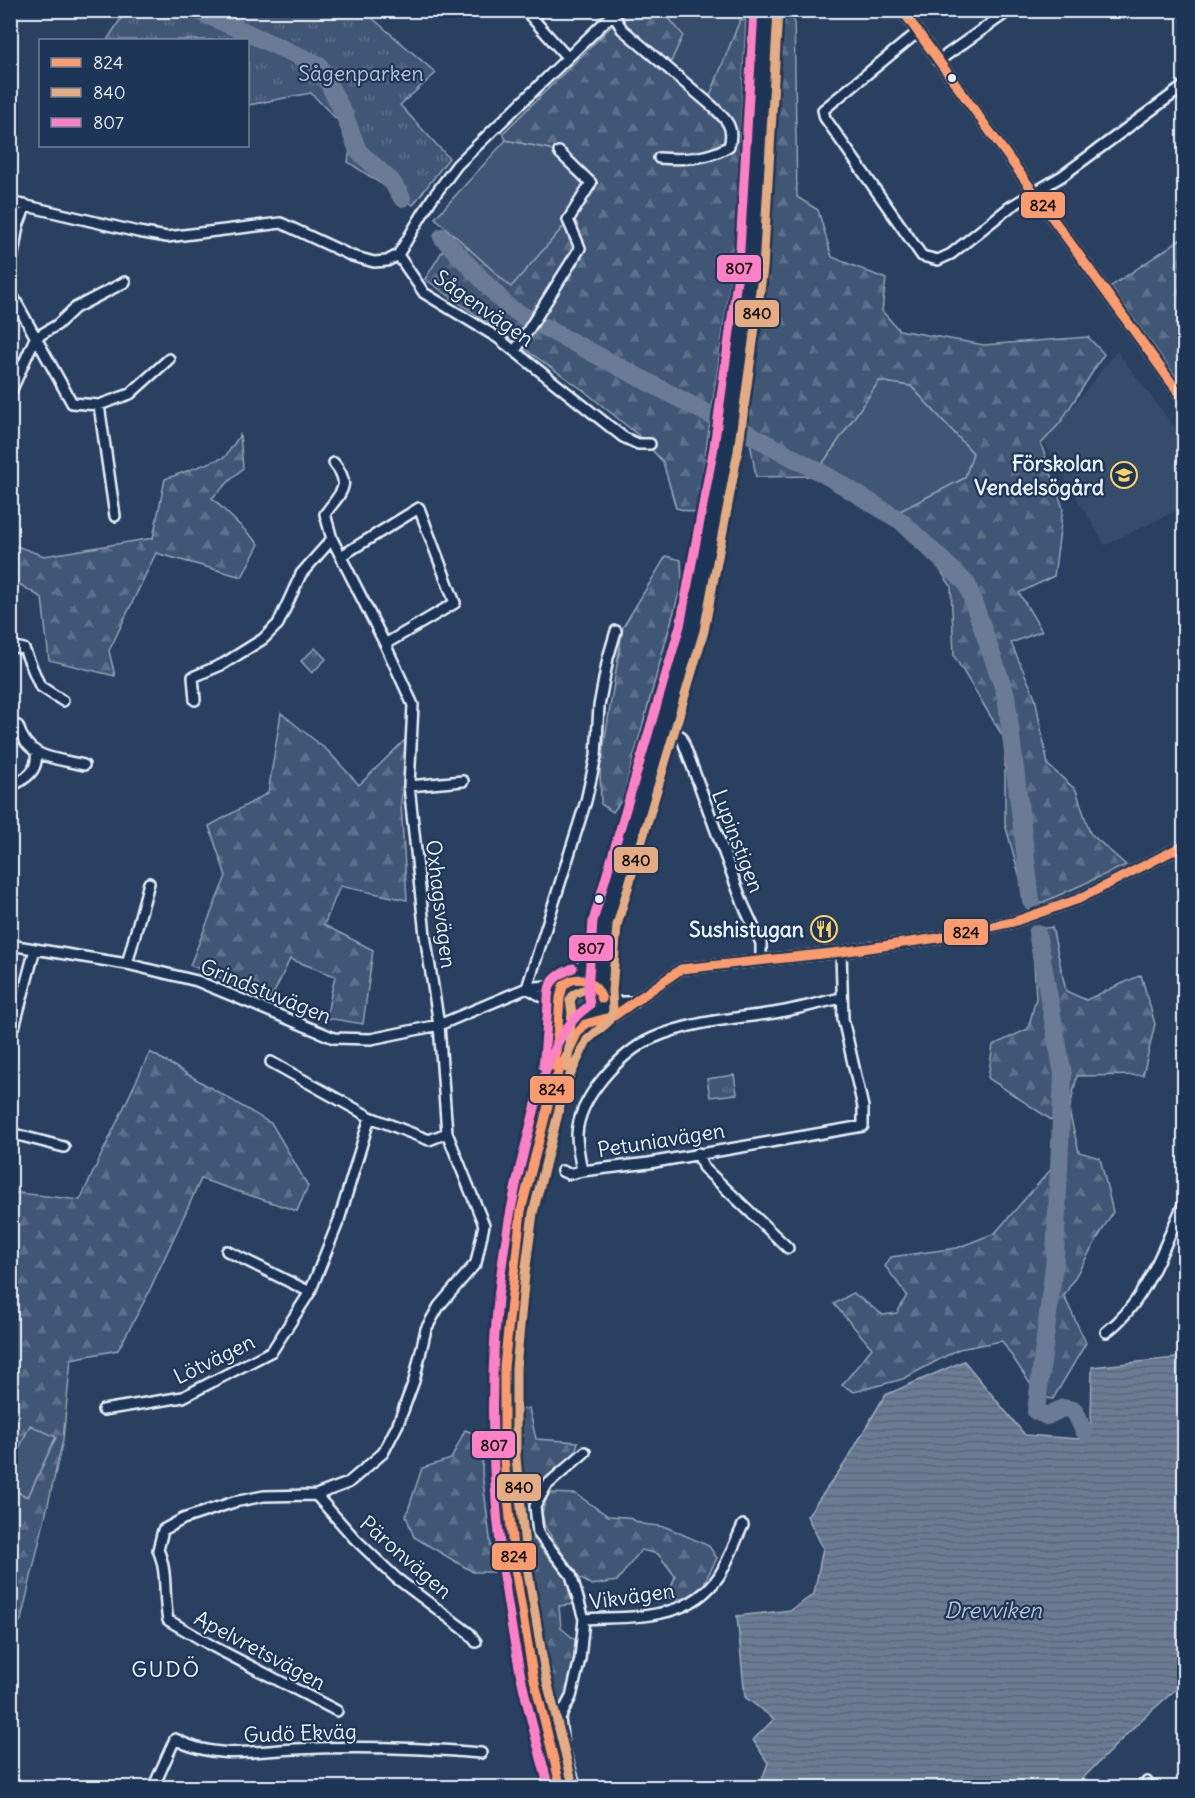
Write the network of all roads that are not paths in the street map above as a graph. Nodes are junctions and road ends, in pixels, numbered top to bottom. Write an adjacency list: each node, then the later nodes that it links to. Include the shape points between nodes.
1 (525, 10): 7 (street)
2 (766, 10): 44 (main road, via 751,267 726,449 692,629)
3 (902, 10): 6 (street)
4 (1010, 10): 8 (street)
5 (615, 12): 7 (street); 11 (street, via 622,29 712,106 732,131 729,146 717,154)
6 (918, 32): 8 (street); 12 (street, via 823,110 922,256 938,260 951,254)
7 (567, 57): 15 (street, via 457,165)
8 (938, 61): 12 (street)
9 (1185, 86): 12 (street)
10 (559, 152): 20 (street, via 591,183 568,220 580,248)
11 (659, 158)
12 (1034, 192): 23 (street)
13 (10, 202): 14 (street)
14 (26, 205): 15 (street, via 167,237 281,223 374,262); 16 (street)
15 (398, 255): 20 (street, Sågenvägen, via 424,293)
16 (10, 271)
17 (124, 282): 19 (street, via 75,308)
18 (10, 291): 19 (street)
19 (35, 338): 22 (street); 24 (street, via 72,403)
20 (514, 351): 25 (street, Sågenvägen, via 623,437 638,444)
21 (169, 359): 24 (street, via 130,394)
22 (10, 394)
23 (1185, 400)
24 (99, 405): 27 (street)
25 (650, 444)
26 (334, 463): 28 (street, Oxhagsvägen, via 344,476 344,486 325,514)
27 (115, 516)
28 (332, 539): 29 (street, Oxhagsvägen); 33 (street, via 301,574 278,624 263,639 223,664 193,676)
29 (341, 556): 31 (street, Oxhagsvägen); 31 (street, via 418,508 455,603)
30 (616, 631): 51 (street, via 601,696 596,756 586,801)
31 (386, 644): 41 (street, Oxhagsvägen, via 412,705)
32 (10, 646): 34 (street, via 24,649 40,686)
33 (195, 700)
34 (63, 701)
35 (18, 726): 37 (street, via 22,742)
36 (681, 736): 48 (street, Lupinstigen, via 742,904 761,944)
37 (36, 753): 38 (street); 39 (street, via 33,772 17,783)
38 (84, 765)
39 (10, 781)
40 (463, 781): 41 (street)
41 (408, 786): 57 (street, Oxhagsvägen)
42 (1185, 845): 47 (street, via 1079,899 1013,922)
43 (149, 883): 49 (street)
44 (605, 923): 50 (main road); 52 (main road)
45 (10, 945): 46 (street, Grindstuvägen)
46 (35, 949): 49 (street, Grindstuvägen); 58 (street)
47 (841, 952): 48 (street); 53 (street, Petuniavägen)
48 (761, 959): 54 (street, via 681,969)
49 (127, 964): 57 (street, Grindstuvägen, via 197,981 334,1038 371,1038)
50 (572, 982): 51 (street, Grindstuvägen); 52 (main road, via 588,980); 55 (main road, via 561,989)
51 (527, 988): 55 (street); 57 (street, Grindstuvägen)
52 (601, 995): 54 (street, via 616,1002); 56 (main road, via 599,1014)
53 (841, 998): 65 (street, Petuniavägen, via 863,1107 863,1126); 67 (street, Petuniavägen, via 678,1029 652,1038 599,1082 579,1118)
54 (635, 1002): 56 (street, via 614,1016)
55 (559, 1008): 56 (main road, via 570,1022); 60 (main road)
56 (589, 1022): 60 (main road, via 577,1034)
57 (439, 1025): 63 (street, Apelvretsvägen)
58 (10, 1031)
59 (271, 1062): 61 (street)
60 (554, 1082): 82 (main road, via 521,1211 504,1367 504,1449 515,1568 529,1653)
61 (370, 1117): 63 (street, via 429,1140); 71 (street, Lötvägen, via 339,1220)
62 (10, 1133): 64 (street)
63 (447, 1133): 75 (street, Apelvretsvägen, via 484,1225 476,1263 426,1329 414,1381 383,1453 348,1483)
64 (64, 1147)
65 (698, 1153): 67 (street, Petuniavägen); 69 (street, via 703,1167)
66 (562, 1171): 67 (street)
67 (582, 1171)
68 (1185, 1203): 72 (street, via 1136,1301 1121,1321)
69 (788, 1248)
70 (227, 1251): 71 (street)
71 (310, 1292): 73 (street, Lötvägen, via 272,1351 183,1397)
72 (1106, 1332)
73 (103, 1410)
74 (585, 1452): 77 (street, via 547,1485 535,1506 537,1533 571,1575)
75 (316, 1495): 78 (street, Päronvägen, via 396,1578); 79 (street, Apelvretsvägen, via 264,1496 183,1519 163,1530 158,1550 164,1562 168,1620)
76 (742, 1525): 77 (street, Vikvägen, via 719,1576 699,1599 677,1611)
77 (584, 1619): 83 (street, Vikvägen, via 571,1697 560,1718 563,1746)
78 (476, 1642)
79 (337, 1711)
80 (481, 1754): 81 (street, Gudö Ekväg, via 437,1749 296,1749 251,1754 190,1748 175,1739)
81 (153, 1788)
82 (561, 1788)
83 (576, 1788)

